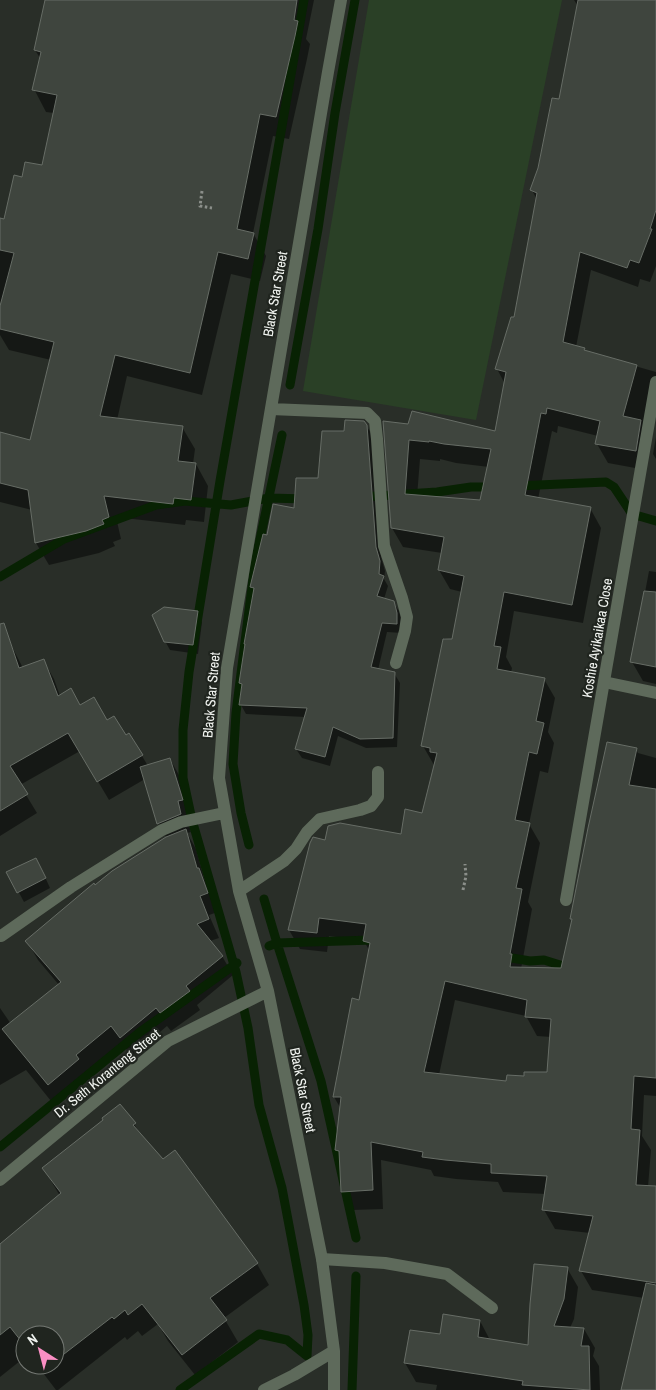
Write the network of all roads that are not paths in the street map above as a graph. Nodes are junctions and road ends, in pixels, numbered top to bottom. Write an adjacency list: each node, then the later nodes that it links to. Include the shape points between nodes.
1 (341, 0): 3 (street, Black Star Street)
2 (656, 382): 5 (street, Koshie Ayikaikaa Close)
3 (271, 409): 4 (street, via 367,413 374,421 384,546 407,618); 8 (street, Black Star Street, via 227,668 218,778)
4 (396, 663)
5 (604, 682): 6 (street); 10 (street, Koshie Ayikaikaa Close)
6 (656, 693)
7 (378, 772): 9 (street, via 378,797 371,806 320,819 284,861)
8 (224, 813): 9 (street, Black Star Street); 11 (street, via 181,822 162,830)
9 (239, 891): 12 (street, Black Star Street)
10 (566, 900)
11 (1, 936)
12 (268, 991): 13 (street, Dr. Seth Koranteng Street, via 168,1041); 14 (street, Black Star Street)
13 (0, 1180)
14 (322, 1259): 15 (street, via 385,1263 447,1274); 16 (street, Black Star Street)
15 (492, 1308)
16 (334, 1351): 17 (street); 18 (street, Black Star Street)
17 (264, 1390)
18 (334, 1390)

